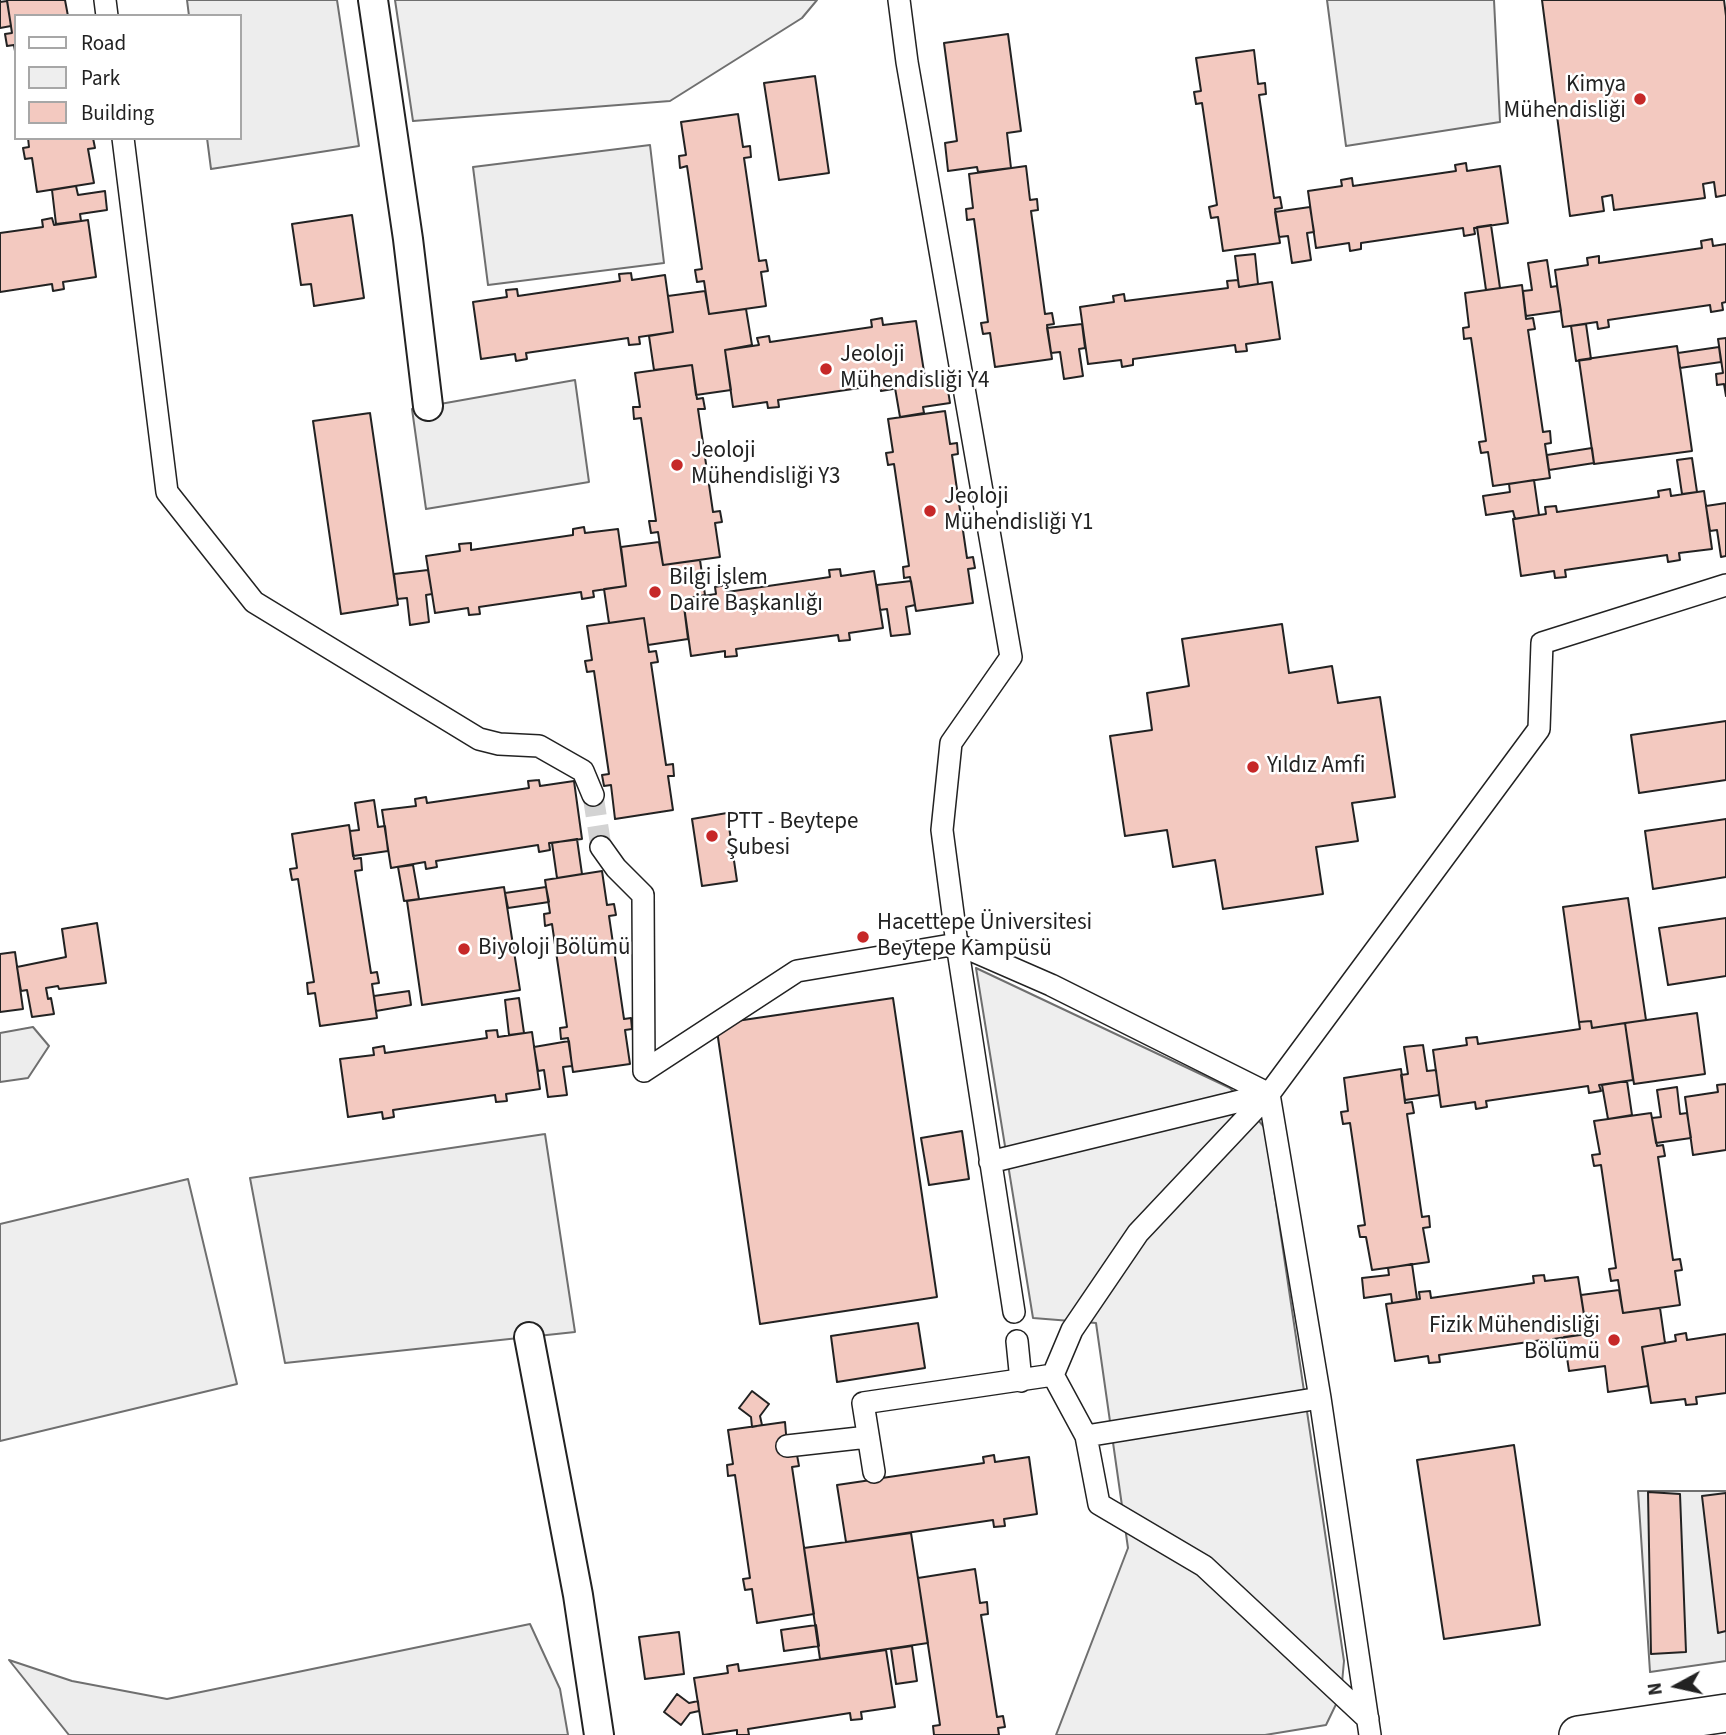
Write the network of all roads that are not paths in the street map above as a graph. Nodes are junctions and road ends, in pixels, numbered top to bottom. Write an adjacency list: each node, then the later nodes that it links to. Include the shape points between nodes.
1 (373, 0): 4 (street)
2 (899, 0): 8 (street, via 1011,657 951,743 942,830)
3 (123, 140): 6 (street, via 167,492 254,602 479,739 539,746 583,771)
4 (428, 406)
5 (1726, 585): 9 (street, via 1542,643 1539,729)
6 (593, 795)
7 (601, 847): 8 (street, via 643,895 644,1071 797,971)
8 (957, 944): 9 (street, via 1051,985); 10 (street)
9 (1269, 1094): 10 (street); 14 (street, via 1138,1233 1072,1330); 16 (street)
10 (990, 1162): 11 (street)
11 (1014, 1312)
12 (529, 1337): 23 (street, via 578,1595)
13 (1017, 1341): 15 (street)
14 (1053, 1375): 15 (street); 17 (street)
15 (1021, 1381): 18 (street, via 863,1403)
16 (1320, 1398): 17 (street); 22 (street)
17 (1086, 1436): 22 (street, via 1099,1504 1203,1566)
18 (868, 1437): 19 (street); 20 (street)
19 (787, 1446)
20 (874, 1472)
21 (1726, 1713): 24 (street)
22 (1369, 1727)
23 (599, 1735)
24 (1578, 1735)

